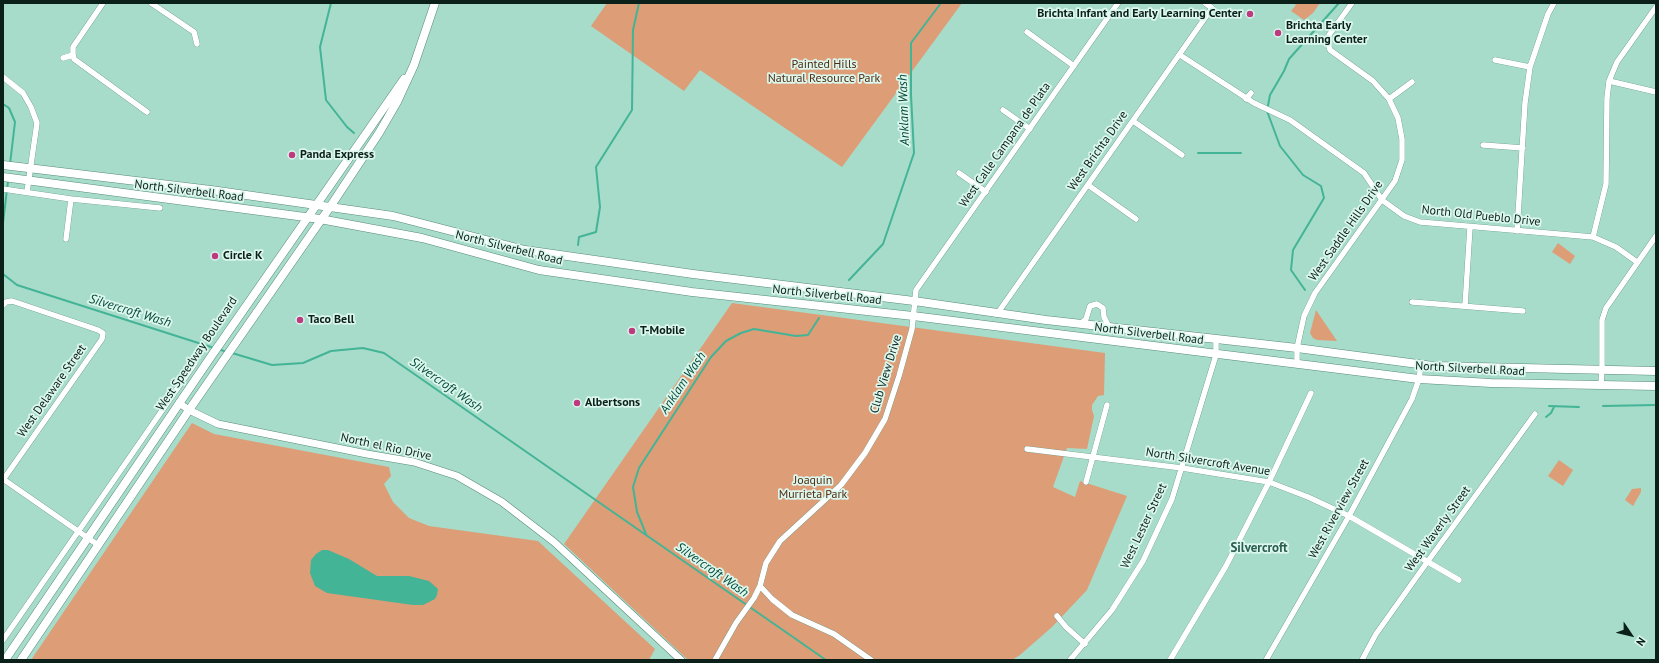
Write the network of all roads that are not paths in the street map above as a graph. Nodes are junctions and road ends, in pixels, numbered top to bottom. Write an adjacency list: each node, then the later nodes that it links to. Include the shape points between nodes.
1 (103, 3): 11 (street, via 74,45)
2 (151, 3): 10 (street, via 194,32)
3 (435, 3): 15 (main road, West Speedway Boulevard)
4 (1118, 3): 16 (street, West Calle Campana de Plata)
5 (1205, 3): 12 (street, West Brichta Drive, via 1212,8)
6 (1352, 3): 24 (street, West Saddle Hills Drive, via 1329,35 1330,50 1373,81)
7 (1554, 3): 17 (street)
8 (1656, 8): 19 (street, via 1617,62)
9 (1027, 32): 16 (street)
10 (197, 44)
11 (73, 55): 13 (street); 26 (street, via 80,64)
12 (1180, 55): 23 (street, North Old Pueblo Drive); 27 (street, West Brichta Drive)
13 (63, 58)
14 (1495, 60): 17 (street)
15 (414, 65): 43 (main road, West Speedway Boulevard); 44 (main road, West Speedway Boulevard, via 398,102)
16 (1074, 66): 28 (street, West Calle Campana de Plata)
17 (1530, 67): 30 (street)
18 (3, 77): 33 (street, via 23,93 37,123)
19 (1609, 81): 21 (street); 53 (street, via 1606,184)
20 (1412, 82): 24 (street)
21 (1656, 92)
22 (1251, 93): 23 (street)
23 (1246, 99): 42 (street, North Old Pueblo Drive, via 1290,120 1364,173)
24 (1389, 99): 42 (street, West Saddle Hills Drive, via 1398,118 1402,160 1395,181)
25 (1003, 110): 28 (street)
26 (147, 112)
27 (1133, 121): 31 (street); 37 (street, West Brichta Drive)
28 (1030, 128): 40 (street, West Calle Campana de Plata)
29 (1483, 145): 30 (street)
30 (1523, 148): 50 (street)
31 (1182, 155)
32 (3, 165): 33 (main road, North Silverbell Road)
33 (30, 169): 36 (street); 43 (main road, North Silverbell Road)
34 (959, 173): 40 (street)
35 (3, 177): 36 (main road, North Silverbell Road)
36 (29, 181): 39 (street); 46 (main road, North Silverbell Road)
37 (1088, 185): 47 (street); 62 (street, West Brichta Drive)
38 (3, 189): 39 (street, North Silverbell Road)
39 (27, 192): 41 (street, North Silverbell Road)
40 (986, 192): 55 (street, West Calle Campana de Plata, via 916,290)
41 (71, 199): 45 (street, North Silverbell Road); 52 (street)
42 (1382, 200): 49 (street, North Old Pueblo Drive, via 1404,216 1420,222); 68 (street, West Saddle Hills Drive, via 1315,293 1304,316)
43 (315, 204): 44 (main road, North Silverbell Road); 46 (main road, West Speedway Boulevard)
44 (330, 207): 48 (main road, West Speedway Boulevard); 55 (main road, North Silverbell Road, via 393,216 525,250)
45 (160, 208)
46 (306, 218): 48 (main road, North Silverbell Road); 56 (main road, West Speedway Boulevard)
47 (1136, 219)
48 (320, 220): 60 (main road, West Speedway Boulevard); 63 (main road, North Silverbell Road, via 422,238 539,270 692,292)
49 (1470, 227): 50 (street, North Old Pueblo Drive); 59 (street)
50 (1517, 230): 53 (street, North Old Pueblo Drive)
51 (1656, 236): 54 (street)
52 (66, 238)
53 (1593, 238): 54 (street, North Old Pueblo Drive, via 1616,247)
54 (1637, 262): 73 (street, via 1606,308 1602,320)
55 (914, 301): 62 (main road, North Silverbell Road); 63 (street, Club View Drive)
56 (248, 302): 60 (main road); 80 (main road, West Speedway Boulevard)
57 (1412, 302): 59 (street)
58 (5, 304): 87 (street, West Delaware Street, via 12,301 103,333 102,339)
59 (1465, 306): 61 (street)
60 (258, 309): 82 (main road, West Speedway Boulevard)
61 (1523, 311)
62 (997, 314): 64 (main road, North Silverbell Road); 65 (main road)
63 (913, 316): 65 (main road, North Silverbell Road); 96 (street, Club View Drive, via 912,329 885,419 865,454 841,484 780,541 766,563)
64 (1080, 324): 66 (main road, North Silverbell Road); 66 (street, North Silverbell Road, via 1086,319 1090,306 1097,304 1103,308)
65 (994, 327): 69 (main road, North Silverbell Road)
66 (1109, 328): 67 (main road, North Silverbell Road)
67 (1216, 339): 68 (main road, North Silverbell Road); 69 (street, West Lester Street)
68 (1297, 348): 71 (street, West Saddle Hills Drive); 72 (main road, North Silverbell Road)
69 (1216, 355): 71 (main road, North Silverbell Road); 86 (street, West Lester Street)
70 (195, 363): 79 (street, West Speedway Boulevard)
71 (1297, 363): 75 (main road, North Silverbell Road)
72 (1421, 365): 73 (main road, North Silverbell Road); 75 (street, West Riverview Street)
73 (1602, 369): 74 (main road, North Silverbell Road); 76 (street)
74 (1656, 371)
75 (1419, 379): 76 (main road, North Silverbell Road, via 1491,383); 90 (street, West Riverview Street, via 1412,399)
76 (1601, 384): 77 (main road, North Silverbell Road)
77 (1656, 386)
78 (1311, 393): 89 (street)
79 (171, 398): 80 (street, North el Rio Drive); 91 (street, West Speedway Boulevard)
80 (179, 403): 82 (street, North el Rio Drive); 92 (main road, West Speedway Boulevard)
81 (1107, 405): 85 (street)
82 (189, 410): 93 (main road, West Speedway Boulevard); 102 (street, North el Rio Drive, via 218,424 414,462 457,476 502,502 554,542)
83 (1535, 414): 94 (street, West Waverly Street)
84 (1027, 449): 85 (street, North Silvercroft Avenue)
85 (1094, 457): 86 (street, North Silvercroft Avenue); 88 (street)
86 (1182, 468): 89 (street, North Silvercroft Avenue); 99 (street, West Lester Street, via 1172,499 1143,561 1112,610)
87 (3, 480): 91 (street)
88 (1086, 482)
89 (1269, 482): 90 (street, North Silvercroft Avenue); 106 (street, via 1226,566)
90 (1349, 516): 94 (street, North Silvercroft Avenue); 107 (street, West Riverview Street)
91 (78, 532): 92 (street); 98 (street, West Speedway Boulevard)
92 (87, 538): 93 (street); 100 (main road, West Speedway Boulevard)
93 (98, 545): 101 (main road, West Speedway Boulevard)
94 (1428, 561): 95 (street, North Silvercroft Avenue); 108 (street, West Waverly Street, via 1376,634)
95 (1459, 580)
96 (760, 586): 103 (street, Club View Drive); 104 (street, via 792,615 834,634)
97 (1057, 616): 99 (street)
98 (3, 640)
99 (1085, 644): 105 (street, West Lester Street)
100 (5, 660)
101 (21, 660)
102 (681, 660)
103 (715, 660)
104 (871, 660)
105 (1070, 660)
106 (1170, 660)
107 (1266, 660)
108 (1362, 660)

